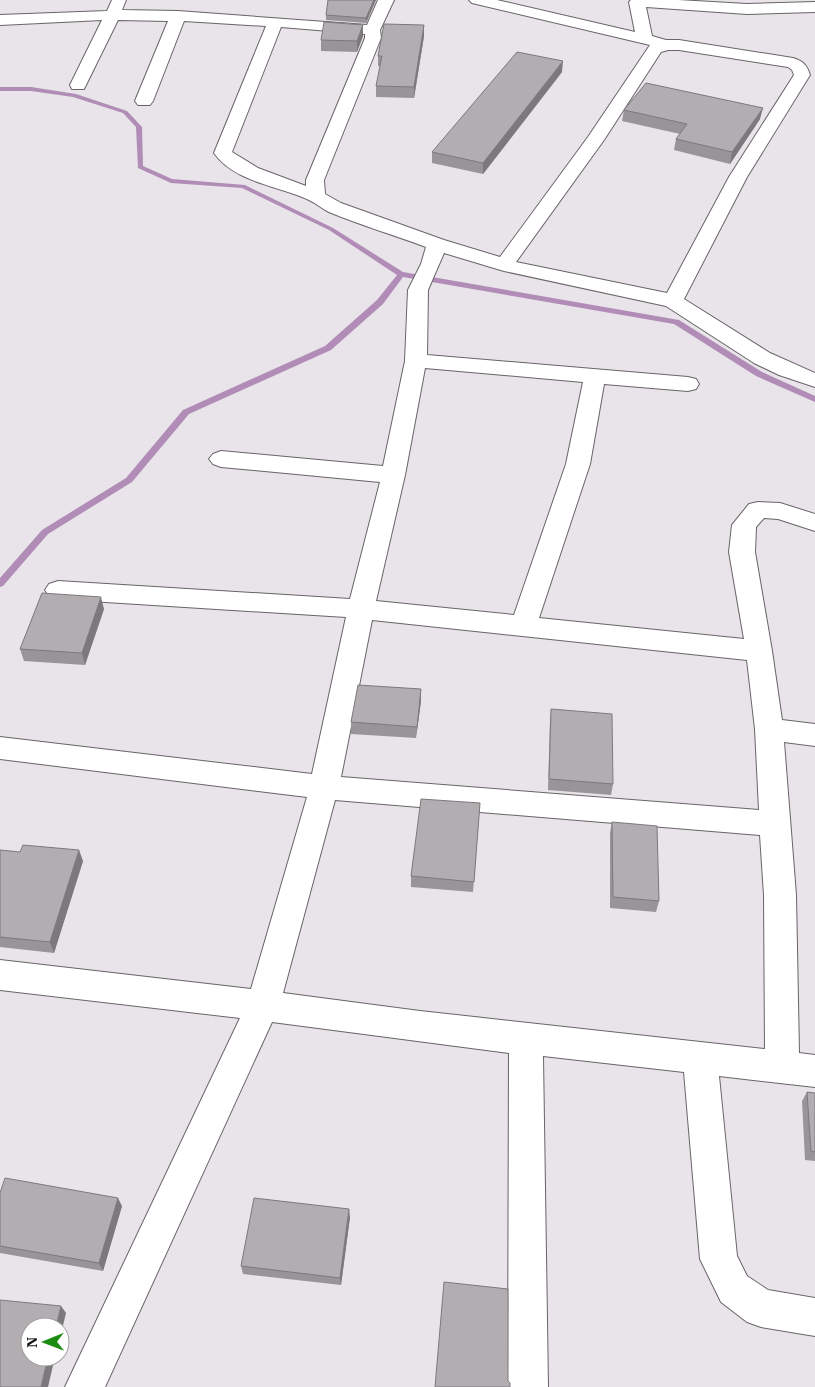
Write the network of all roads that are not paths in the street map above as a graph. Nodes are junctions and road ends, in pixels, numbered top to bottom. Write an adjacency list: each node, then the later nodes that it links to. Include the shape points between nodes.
1 (386, 0): 8 (street)
2 (477, 0): 9 (street)
3 (116, 7): 5 (street); 6 (street); 11 (street)
4 (815, 7): 9 (street, via 747,8 638,2)
5 (178, 16): 7 (street, via 248,14); 12 (street)
6 (0, 20)
7 (275, 24): 8 (street); 13 (street, via 223,153 242,167)
8 (372, 30): 13 (street, via 373,38 315,180)
9 (645, 40): 10 (street)
10 (667, 45): 15 (street, via 655,49); 16 (street, via 793,63 800,68 802,75 738,177)
11 (78, 84)
12 (144, 101)
13 (316, 196): 14 (street, via 334,207)
14 (437, 244): 15 (street); 17 (street, via 418,290)
15 (504, 265): 16 (street)
16 (673, 301): 19 (street, via 762,358)
17 (416, 361): 18 (street); 22 (street)
18 (595, 375): 20 (street); 26 (street, via 578,464)
19 (815, 380)
20 (688, 384)
21 (221, 459): 22 (street)
22 (393, 475): 25 (street)
23 (815, 523): 27 (street, via 780,510 758,510 744,525 742,552)
24 (58, 590): 25 (street)
25 (361, 609): 26 (street); 31 (street)
26 (523, 626): 27 (street)
27 (759, 651): 28 (street)
28 (769, 729): 29 (street); 32 (street)
29 (815, 735)
30 (0, 748): 31 (street)
31 (324, 787): 32 (street); 34 (street)
32 (774, 824): 37 (street, via 780,895)
33 (0, 975): 34 (street)
34 (264, 1006): 35 (street); 40 (street)
35 (526, 1039): 36 (street); 41 (street)
36 (700, 1058): 37 (street); 39 (street, via 719,1259 734,1289 761,1308)
37 (782, 1067): 38 (street)
38 (815, 1071)
39 (815, 1317)
40 (85, 1387)
41 (528, 1387)

